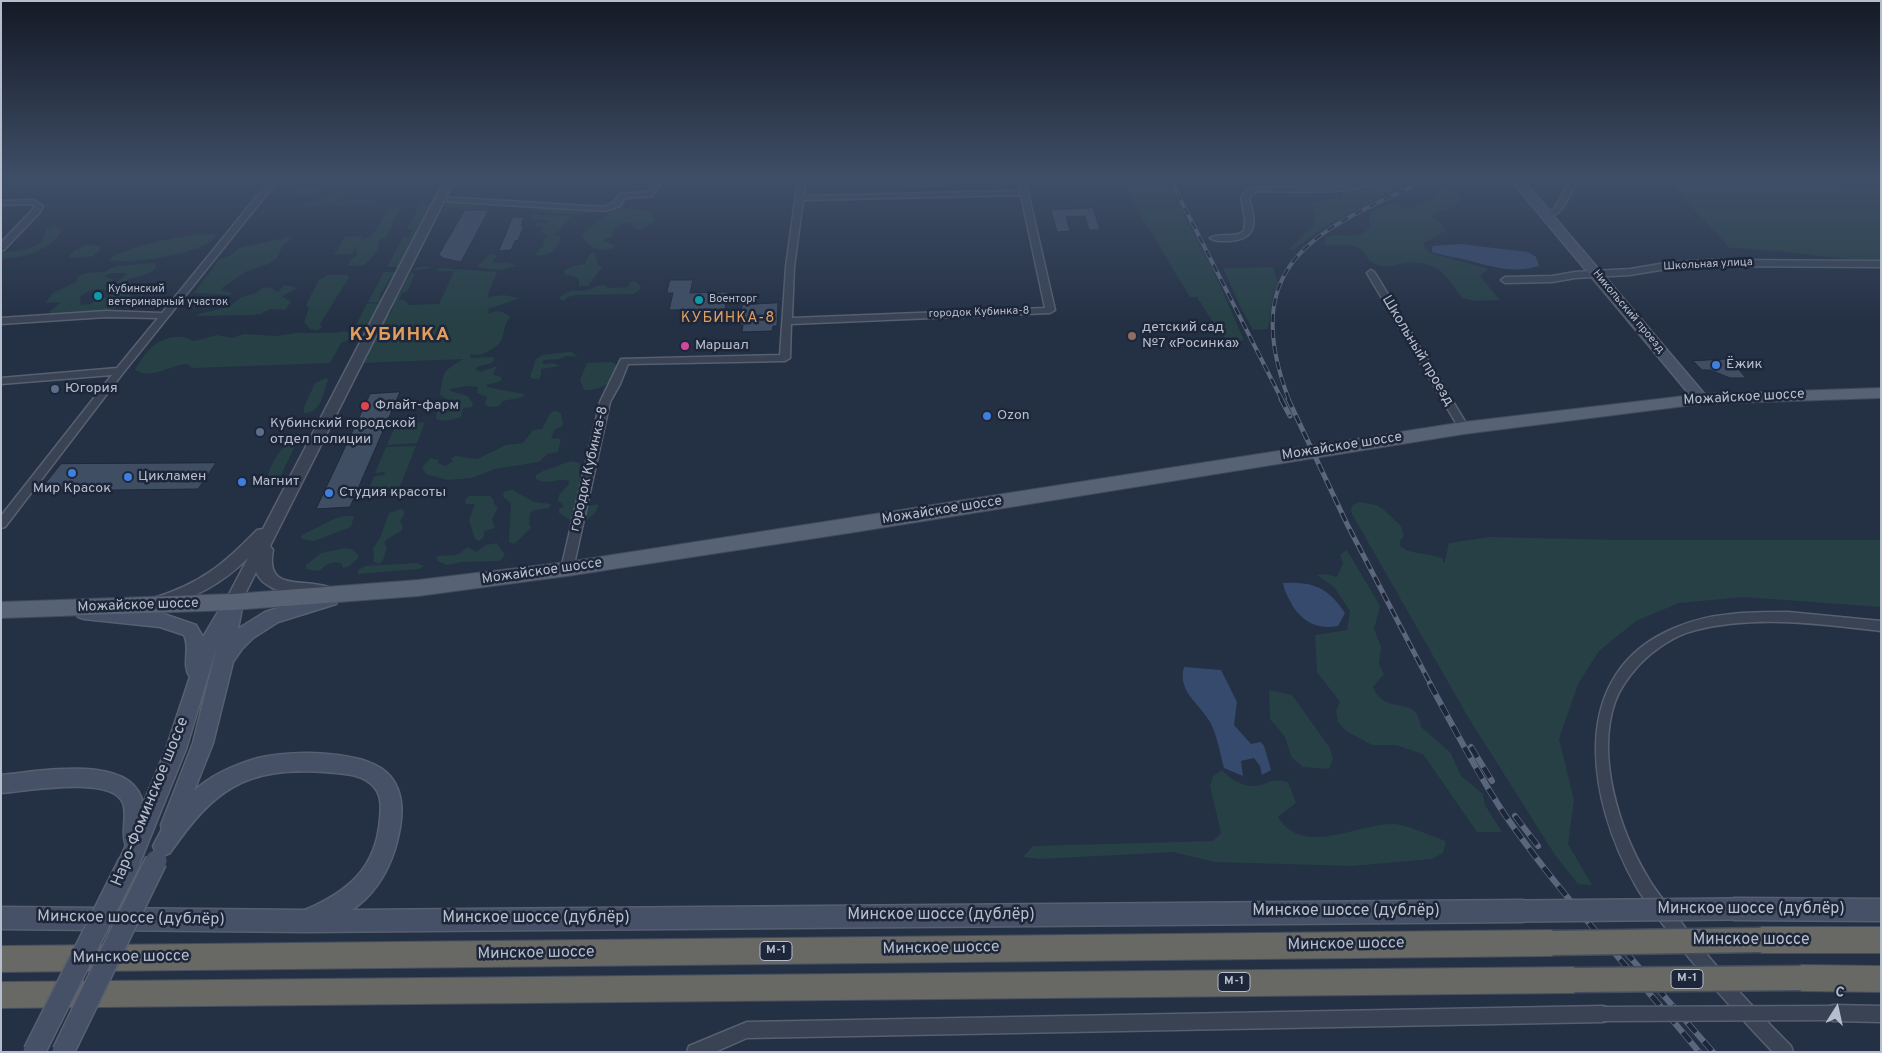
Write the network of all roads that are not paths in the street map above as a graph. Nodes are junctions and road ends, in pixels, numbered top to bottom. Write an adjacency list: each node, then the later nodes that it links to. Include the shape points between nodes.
1 (19, 228): 9 (street)
2 (236, 228): 14 (street)
3 (426, 228): 22 (street, Наро-Фоминское шоссе)
4 (796, 228): 15 (street, городок Кубинка-8)
5 (1032, 228): 15 (street, городок Кубинка-8, via 1050,310)
6 (1249, 228): 8 (street, via 1246,236 1239,238)
7 (1557, 228): 12 (main road, Никольский проезд)
8 (1214, 238)
9 (1, 248)
10 (1881, 264): 12 (street, Школьная улица, via 1714,263)
11 (1371, 273): 21 (street, Школьный проезд)
12 (1595, 273): 13 (street, Школьная улица, via 1552,279); 20 (main road, Никольский проезд)
13 (1505, 280)
14 (165, 316): 16 (street, via 106,314); 17 (street)
15 (788, 320): 24 (street, городок Кубинка-8, via 785,358 624,361 605,402)
16 (1, 321)
17 (120, 371): 18 (street); 23 (street)
18 (1, 381)
19 (1881, 392): 20 (main road, Можайское шоссе)
20 (1701, 400): 21 (main road, Можайское шоссе)
21 (1464, 428): 24 (main road, Можайское шоссе)
22 (273, 522): 25 (street, via 261,562 262,572 267,578 285,586); 26 (street, Наро-Фоминское шоссе); 27 (street, via 243,555 213,580)
23 (1, 524)
24 (567, 569): 25 (main road, Можайское шоссе)
25 (346, 594): 26 (main road, Можайское шоссе); 31 (main road, via 283,611 266,619 240,637)
26 (233, 602): 27 (main road, Можайское шоссе); 31 (main road, Наро-Фоминское шоссе); 32 (main road, Наро-Фоминское шоссе, via 211,638)
27 (142, 607): 28 (main road, Можайское шоссе)
28 (52, 609): 29 (main road, Можайское шоссе); 32 (main road, via 161,620 190,630 196,641)
29 (1, 610)
30 (1881, 626): 48 (street, via 1742,617 1696,625 1659,640 1630,663 1613,689 1603,717 1601,753 1605,792 1624,846 1642,883 1729,995)
31 (223, 666): 34 (main road, Наро-Фоминское шоссе, via 203,743)
32 (194, 694): 35 (main road, Наро-Фоминское шоссе, via 176,749)
33 (1, 784): 35 (main road, via 86,776 114,782 132,797 136,819)
34 (160, 854): 39 (main road, via 184,816 206,794 224,780 246,771 269,764 302,763 346,765 372,772 386,786 392,803 390,829 379,862 365,885 350,898); 46 (main road, Наро-Фоминское шоссе, bridge)
35 (131, 859): 45 (main road, Наро-Фоминское шоссе, bridge)
36 (1881, 910): 37 (main road, Минское шоссе (дублёр), bridge)
37 (1523, 911): 39 (main road, Минское шоссе (дублёр))
38 (1, 918): 39 (main road, Минское шоссе (дублёр))
39 (305, 921)
40 (1881, 940): 41 (highway, Минское шоссе / М-1, bridge)
41 (1, 959)
42 (1881, 979): 43 (highway, М-1, bridge)
43 (1, 994)
44 (1881, 1014): 47 (street, bridge, via 1603,1014 747,1030)
45 (34, 1052)
46 (63, 1052)
47 (695, 1052)
48 (1785, 1052)

